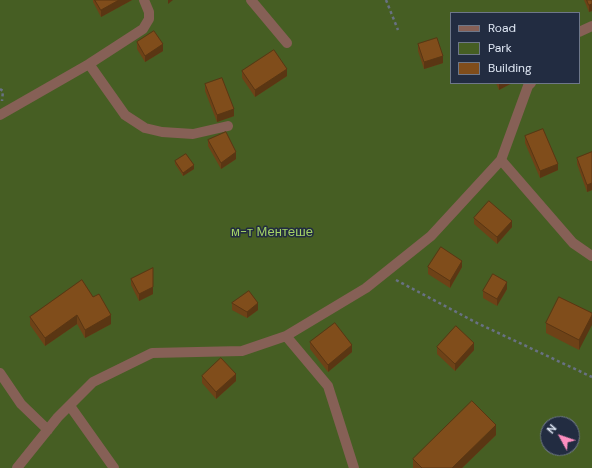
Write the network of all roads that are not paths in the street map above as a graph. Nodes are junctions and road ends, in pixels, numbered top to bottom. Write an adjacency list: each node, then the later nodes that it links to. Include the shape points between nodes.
1 (144, 0): 6 (street, via 149,19 143,29)
2 (251, 0): 5 (street)
3 (592, 26): 4 (street)
4 (580, 32)
5 (287, 43)
6 (89, 64): 8 (street); 9 (street, via 125,115 145,128 193,134)
7 (531, 84): 10 (street)
8 (0, 115)
9 (228, 126)
10 (502, 160): 11 (street, via 573,243); 12 (street, via 431,236 366,288)
11 (592, 256)
12 (286, 336): 14 (street, via 242,351 152,353 92,382); 18 (street, via 328,386)
13 (0, 373): 15 (street, via 20,404)
14 (70, 406): 15 (street); 17 (street)
15 (48, 430): 16 (street)
16 (17, 468)
17 (114, 468)
18 (354, 468)

